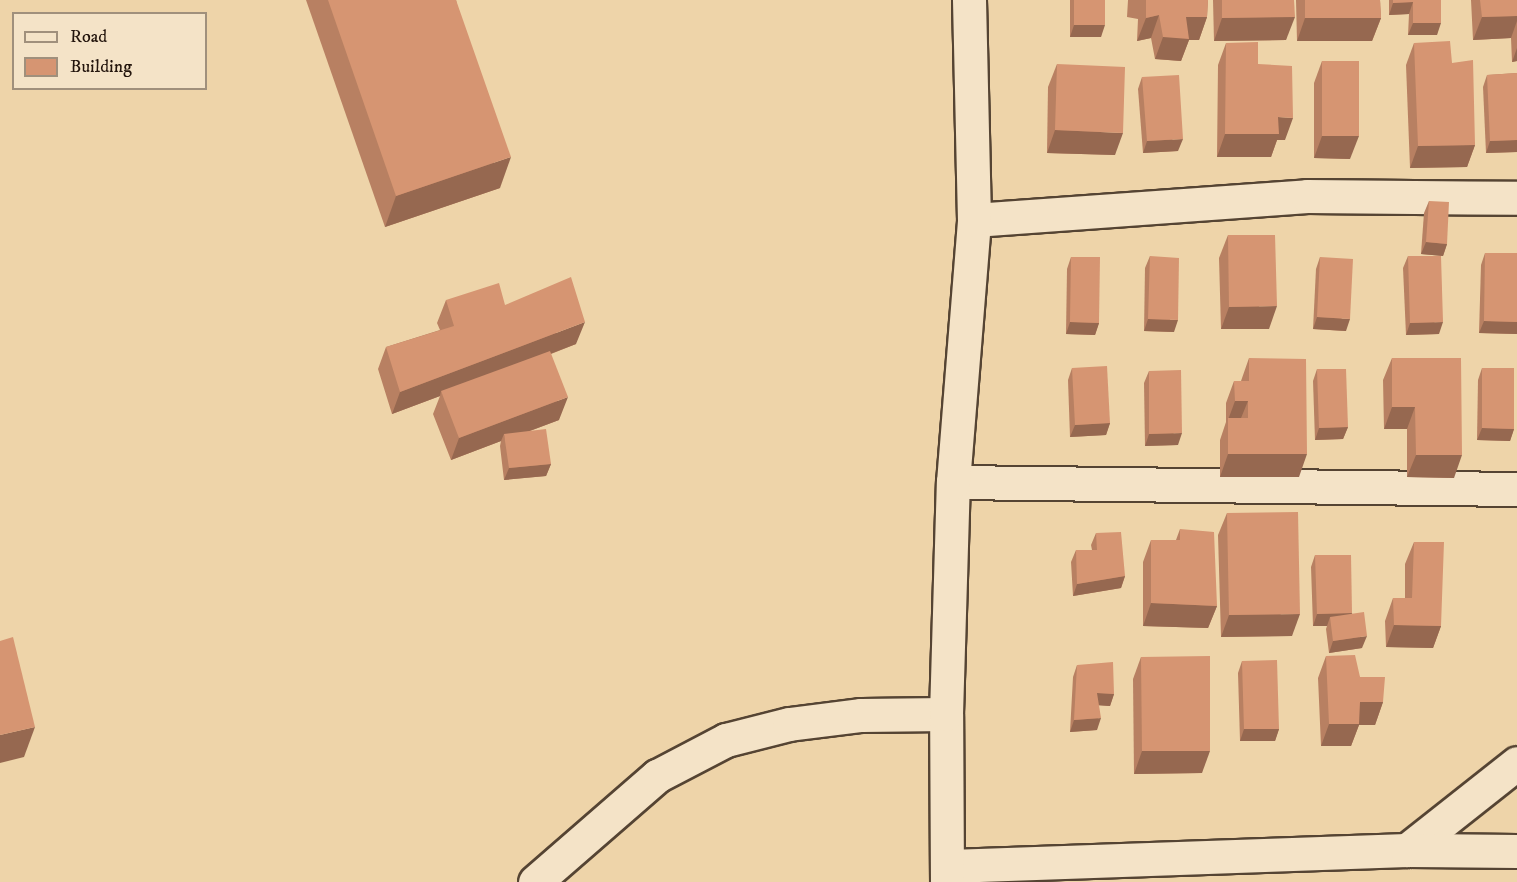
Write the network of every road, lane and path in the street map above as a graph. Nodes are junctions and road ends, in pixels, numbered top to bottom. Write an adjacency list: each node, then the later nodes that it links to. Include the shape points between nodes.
1 (969, 0): 3 (street)
2 (1517, 198): 3 (street, via 1308,196)
3 (974, 220): 4 (street)
4 (953, 482): 5 (street); 6 (street)
5 (1517, 489)
6 (946, 714): 10 (street); 11 (street, via 861,715 789,724 726,740 657,776)
7 (1517, 763): 8 (street)
8 (1407, 850): 9 (street); 10 (street)
9 (1517, 851)
10 (948, 874)
11 (535, 882)

